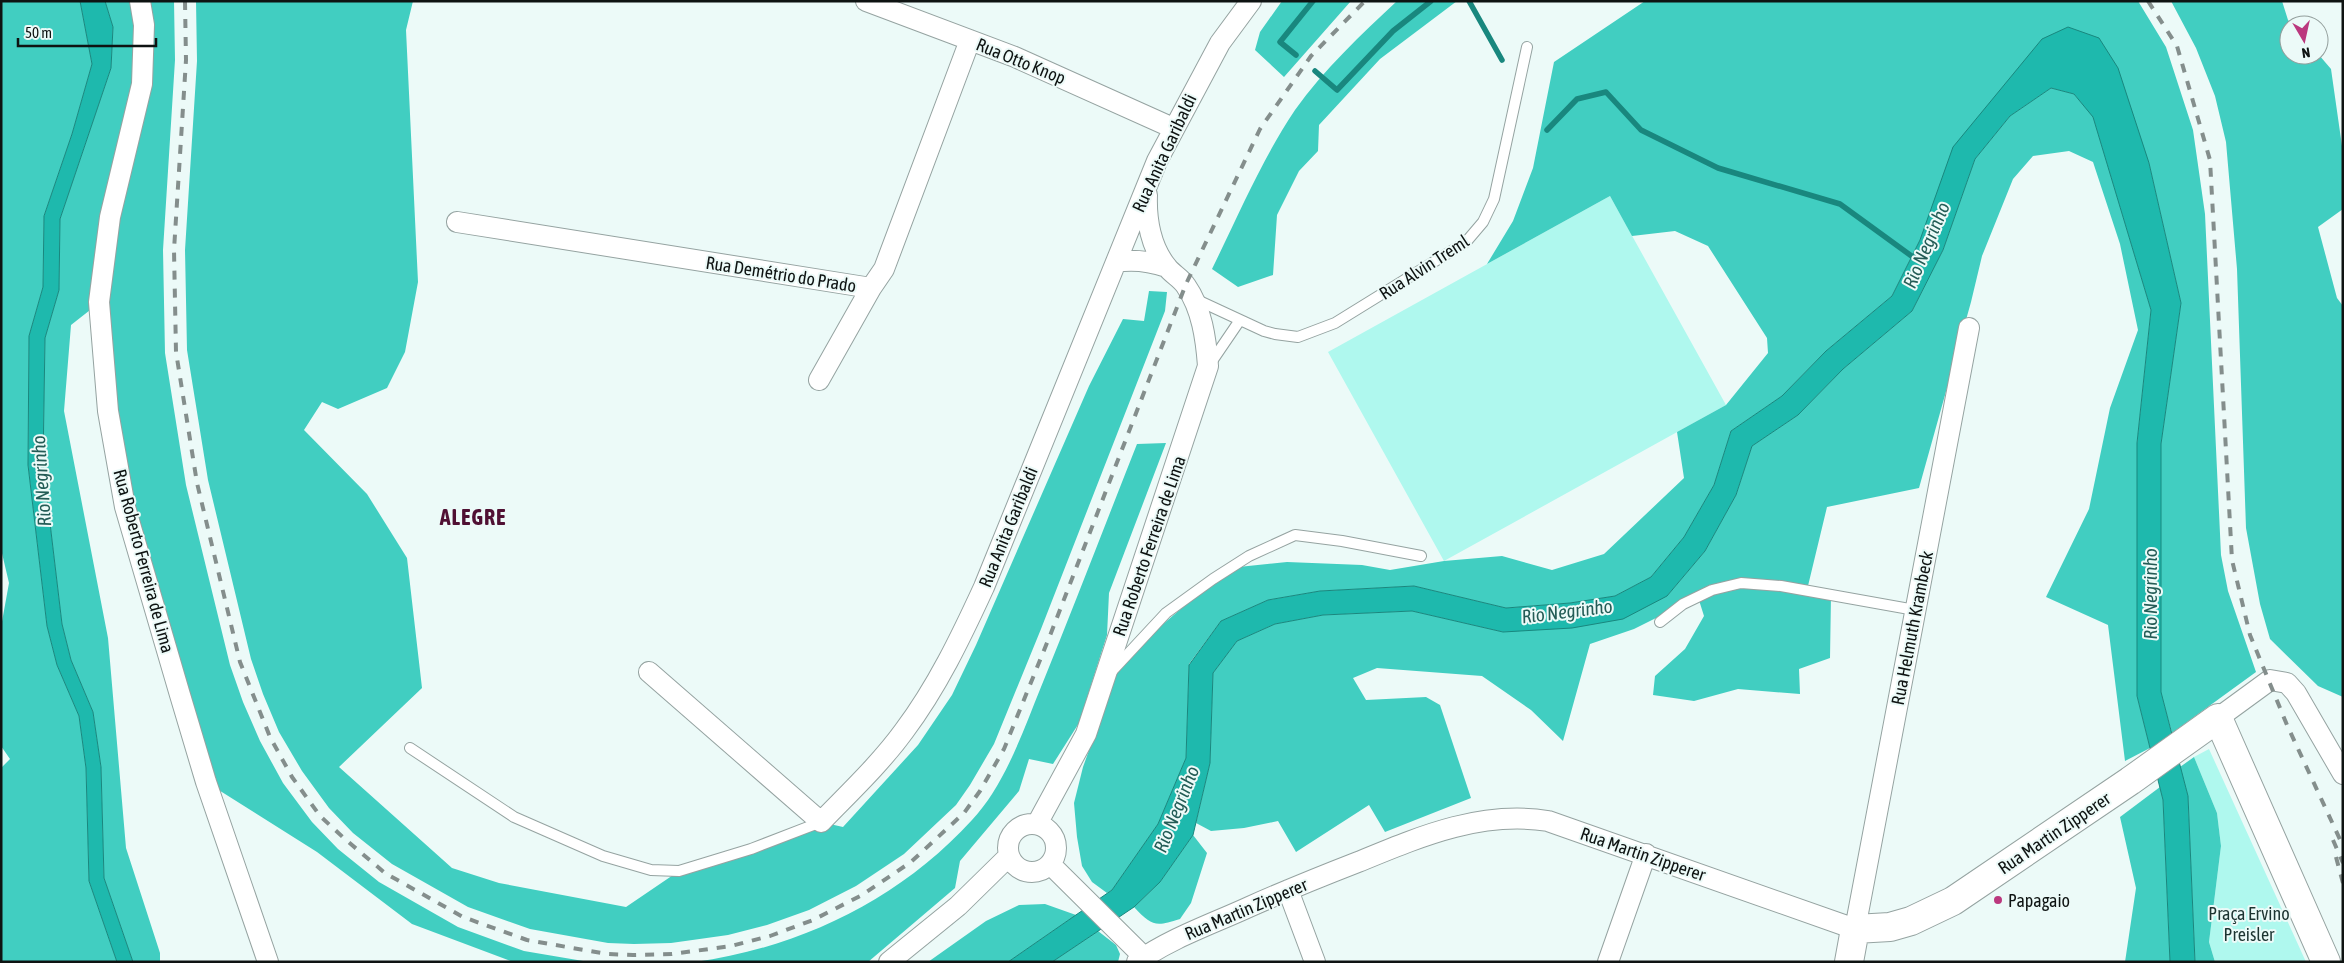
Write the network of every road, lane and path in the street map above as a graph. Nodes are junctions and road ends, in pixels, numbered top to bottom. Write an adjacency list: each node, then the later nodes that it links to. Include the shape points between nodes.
1 (140, 1): 33 (street, Rua Roberto Ferreira de Lima, via 144,25 142,84 110,217 99,302 108,412 125,507 206,782)
2 (866, 1): 4 (street, Rua Otto Knop)
3 (1251, 1): 6 (street, Rua Anita Garibaldi, via 1220,43)
4 (970, 40): 6 (street, Rua Otto Knop, via 1056,74); 11 (street, Rua Demétrio do Prado, via 884,268)
5 (1527, 47): 13 (lane, Rua Alvin Treml, via 1494,199 1483,222 1466,242 1323,329 1298,337 1286,336)
6 (1172, 128): 7 (street, Rua Anita Garibaldi)
7 (1148, 186): 9 (street, Rua Anita Garibaldi); 10 (street, Rua Roberto Ferreira de Lima, via 1146,214 1153,242)
8 (457, 222): 11 (street, Rua Demétrio do Prado)
9 (1116, 262): 10 (street, Rua Roberto Ferreira de Lima, via 1133,259); 25 (street, Rua Anita Garibaldi, via 984,587 955,648 904,732)
10 (1167, 267): 12 (street, Rua Roberto Ferreira de Lima, via 1186,284)
11 (871, 288): 16 (street)
12 (1194, 299): 13 (lane, Rua Alvin Treml); 15 (street, Rua Roberto Ferreira de Lima, via 1206,337)
13 (1240, 320): 15 (lane)
14 (1969, 328): 18 (street, Rua Helmuth Krambeck)
15 (1208, 366): 21 (street, Rua Roberto Ferreira de Lima)
16 (819, 380)
17 (1421, 556): 21 (lane, via 1295,535 1242,560 1166,613)
18 (1915, 610): 19 (lane, via 1781,586 1740,583 1712,590 1683,604); 31 (street, Rua Helmuth Krambeck)
19 (1660, 622)
20 (648, 672): 25 (street)
21 (1104, 679): 26 (street, Rua Roberto Ferreira de Lima, via 1086,734)
22 (2218, 718): 24 (street, via 2270,680 2287,683); 31 (street, Rua Martin Zipperer, via 1953,901 1911,921); 38 (street)
23 (410, 748): 25 (lane, via 514,817 603,856 651,870 679,871 751,850)
24 (2343, 774)
25 (821, 822)
26 (1037, 824): 28 (street, via 1018,828 1011,836); 29 (street, via 1046,828 1056,845)
27 (1646, 854): 30 (street, Rua Martin Zipperer, via 1548,821 1504,818 1422,836); 31 (street, Rua Martin Zipperer); 36 (street)
28 (1009, 856): 29 (street, via 1023,870 1032,872); 34 (street, via 958,906)
29 (1050, 864): 32 (street, via 1122,936)
30 (1288, 890): 32 (street, Rua Martin Zipperer, via 1164,945); 35 (street)
31 (1855, 929): 37 (street)
32 (1140, 959)
33 (268, 962)
34 (889, 962)
35 (1315, 962)
36 (1608, 962)
37 (1849, 962)
38 (2326, 962)

